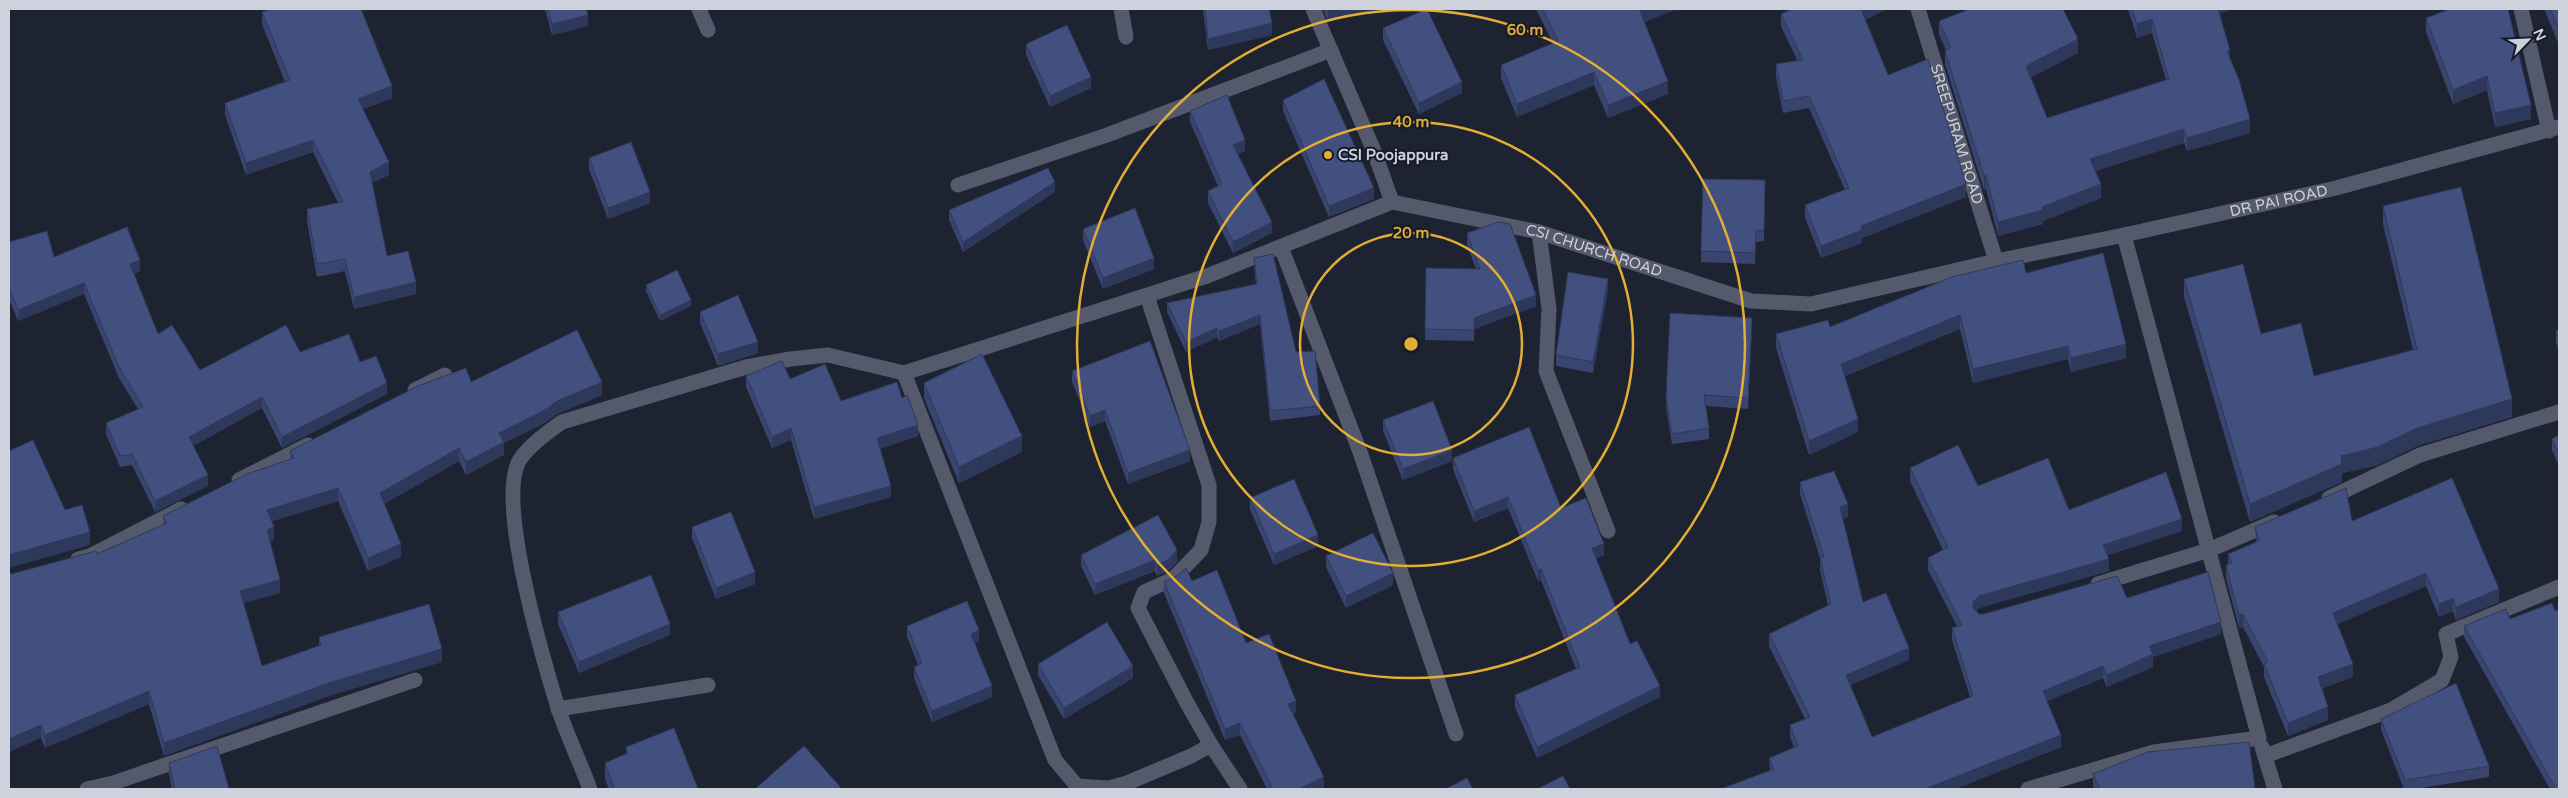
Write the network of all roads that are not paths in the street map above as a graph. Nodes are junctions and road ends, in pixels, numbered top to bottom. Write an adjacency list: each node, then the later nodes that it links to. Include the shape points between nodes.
1 (699, 9): 6 (street)
2 (1121, 9): 7 (street)
3 (1314, 9): 8 (street)
4 (1918, 9): 15 (street, SREEPURAM ROAD)
5 (2521, 9): 9 (street)
6 (708, 30)
7 (1126, 37)
8 (1331, 50): 10 (street, via 1107,135); 11 (street)
9 (2554, 129): 13 (street, DR PAI ROAD, via 2336,188)
10 (958, 185)
11 (1392, 202): 12 (street, CSI CHURCH ROAD); 14 (street)
12 (1539, 232): 15 (street, CSI CHURCH ROAD, via 1751,301 1811,304); 26 (street, via 1549,310 1546,371)
13 (2124, 236): 15 (street, DR PAI ROAD); 27 (street)
14 (1281, 247): 16 (street); 34 (street, via 1360,452)
15 (1996, 261)
16 (1147, 296): 17 (street); 36 (street, via 1209,486 1209,522 1201,550 1173,579 1144,592 1138,608 1186,703)
17 (904, 373): 33 (street, via 828,355 790,359 746,367 641,397 562,422 542,437 518,463 512,492 520,561); 36 (street, via 1055,760 1077,786 1109,788)
18 (445, 375): 19 (street)
19 (400, 397)
20 (2559, 412): 24 (street, via 2420,455)
21 (320, 438): 22 (street)
22 (223, 488)
23 (196, 501): 28 (street, via 90,556)
24 (2314, 504)
25 (2288, 516): 27 (street)
26 (1608, 532)
27 (2209, 550): 30 (street); 35 (street)
28 (63, 563)
29 (2559, 587): 37 (street, via 2446,634 2451,657 2442,680 2391,710)
30 (2081, 589)
31 (415, 680): 38 (street, via 113,783)
32 (708, 685): 33 (street)
33 (558, 709): 39 (street)
34 (1456, 734)
35 (2259, 738): 37 (street); 41 (street, via 2154,752)
36 (1212, 745): 40 (street)
37 (2265, 756): 42 (street)
38 (87, 789)
39 (590, 789)
40 (1240, 789)
41 (2028, 789)
42 (2275, 789)

